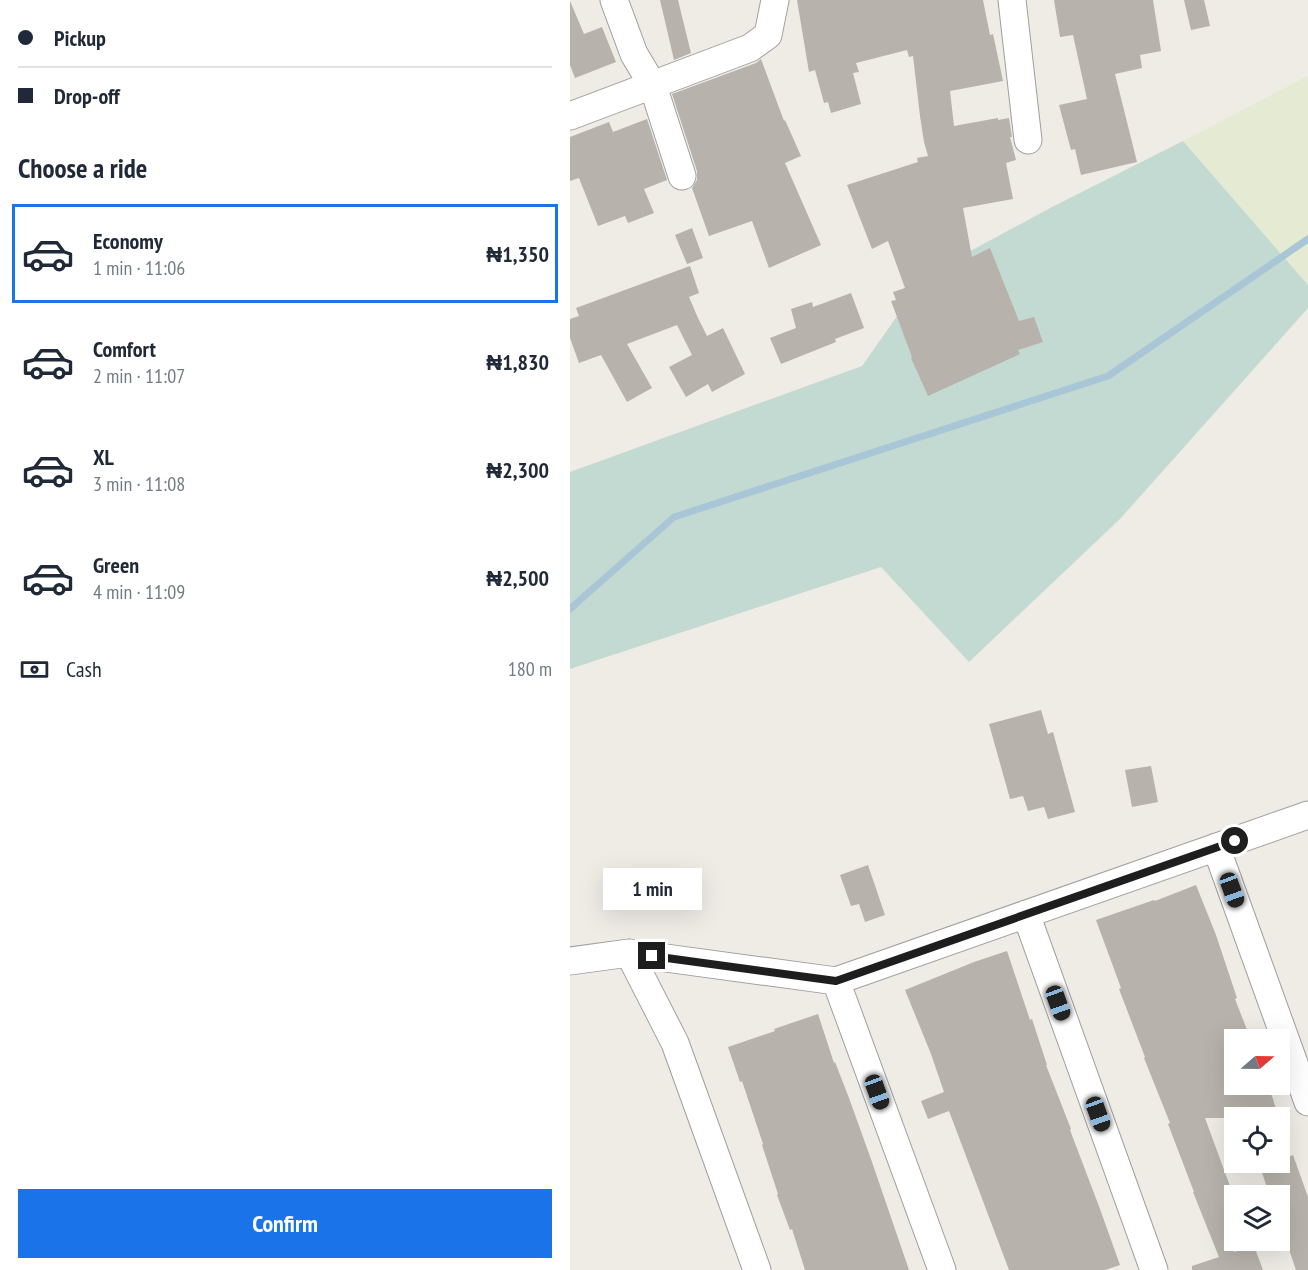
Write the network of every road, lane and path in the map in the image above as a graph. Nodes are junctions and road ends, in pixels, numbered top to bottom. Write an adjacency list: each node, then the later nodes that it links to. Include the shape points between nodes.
1 (614, 0): 4 (street, via 634,54)
2 (775, 0): 4 (street, via 768,35 750,48)
3 (1012, 0): 6 (street)
4 (652, 86): 5 (street); 7 (street)
5 (570, 116)
6 (1028, 140)
7 (682, 176)
8 (1308, 815): 9 (street)
9 (1216, 847): 10 (street); 14 (street)
10 (1026, 914): 13 (street); 17 (street)
11 (629, 953): 12 (street); 13 (street); 15 (street, via 675,1043)
12 (570, 961)
13 (836, 981): 16 (street)
14 (1308, 1102)
15 (757, 1270)
16 (942, 1270)
17 (1154, 1270)

